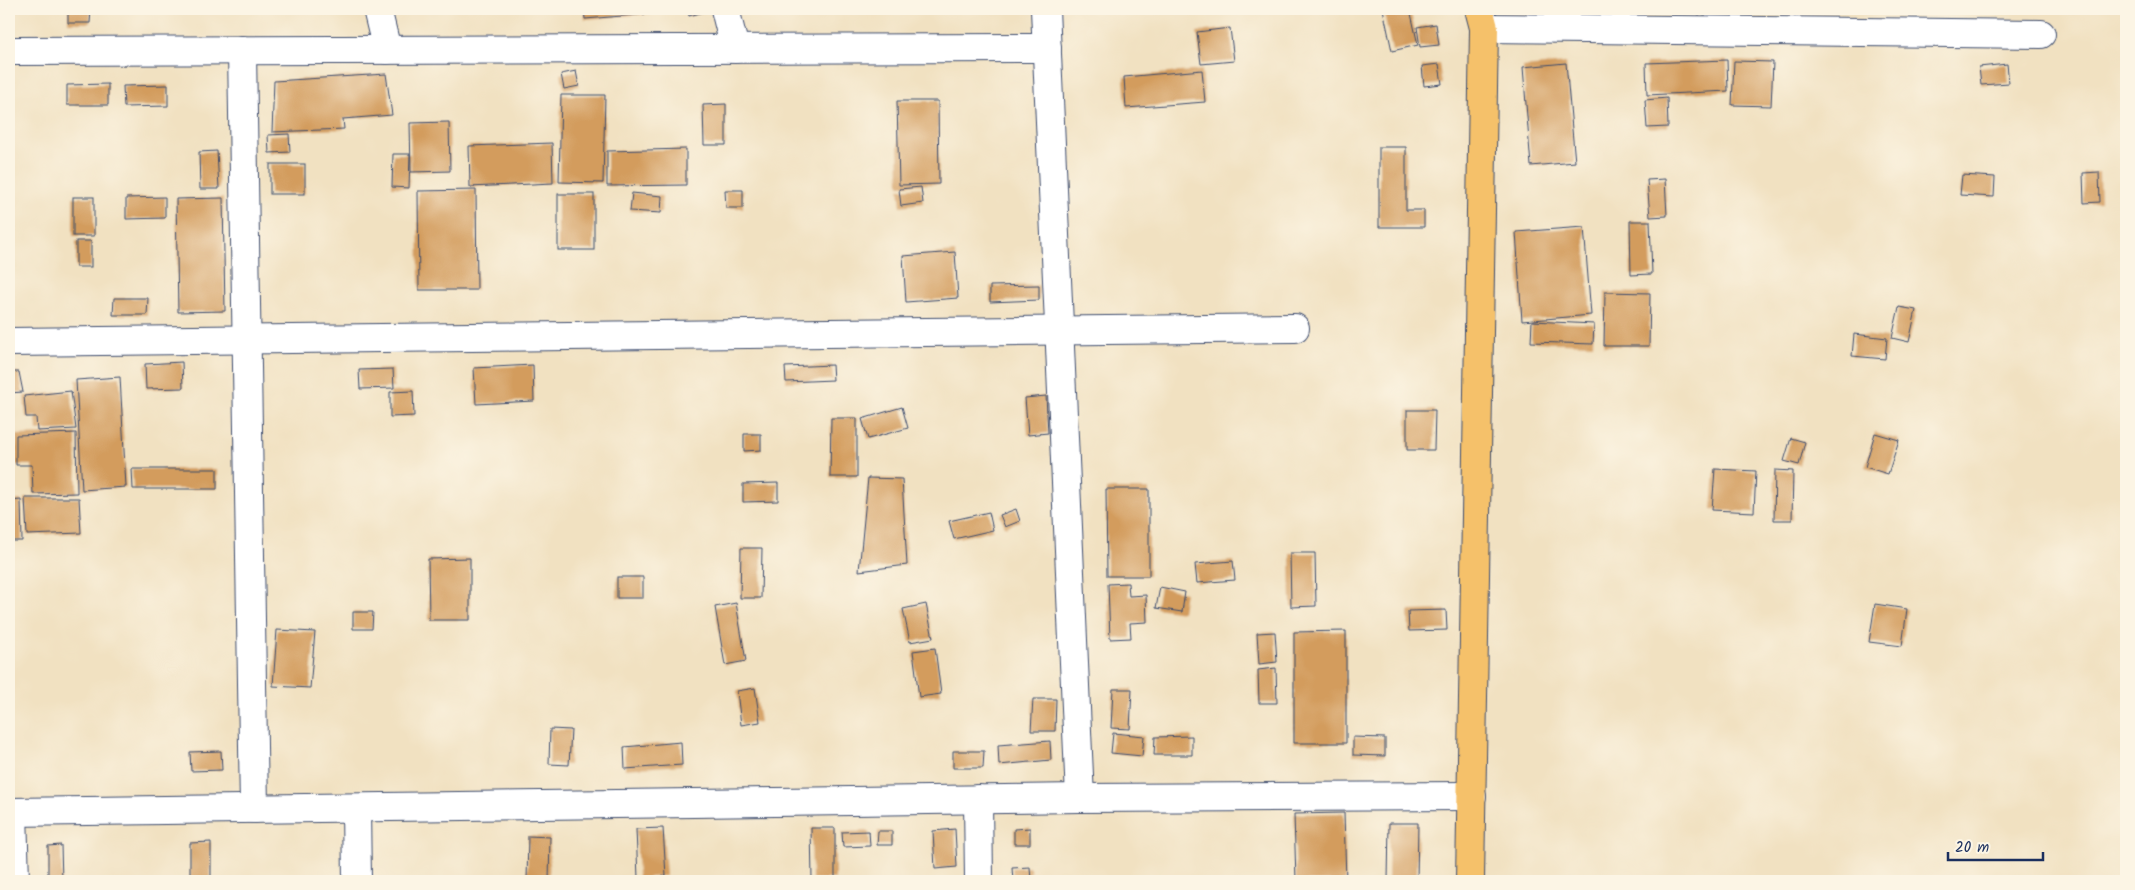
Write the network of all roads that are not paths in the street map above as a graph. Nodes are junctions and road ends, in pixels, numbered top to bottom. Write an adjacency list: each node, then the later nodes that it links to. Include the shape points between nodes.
1 (377, 9): 9 (street)
2 (725, 9): 7 (street)
3 (1045, 9): 6 (street)
4 (1482, 18): 5 (street); 15 (main road)
5 (2041, 34)
6 (1047, 48): 7 (street); 12 (street)
7 (736, 49): 9 (street)
8 (242, 50): 9 (street); 10 (street); 13 (street)
9 (387, 50)
10 (9, 51)
11 (1295, 328): 12 (street)
12 (1059, 331): 13 (street); 16 (street)
13 (246, 339): 14 (street); 19 (street)
14 (9, 342)
15 (1472, 796): 16 (street); 24 (main road)
16 (1080, 798): 17 (street)
17 (978, 799): 18 (street); 23 (street)
18 (356, 808): 19 (street); 22 (street)
19 (254, 809): 20 (street)
20 (11, 812): 21 (street)
21 (15, 881)
22 (357, 881)
23 (979, 881)
24 (1470, 881)

